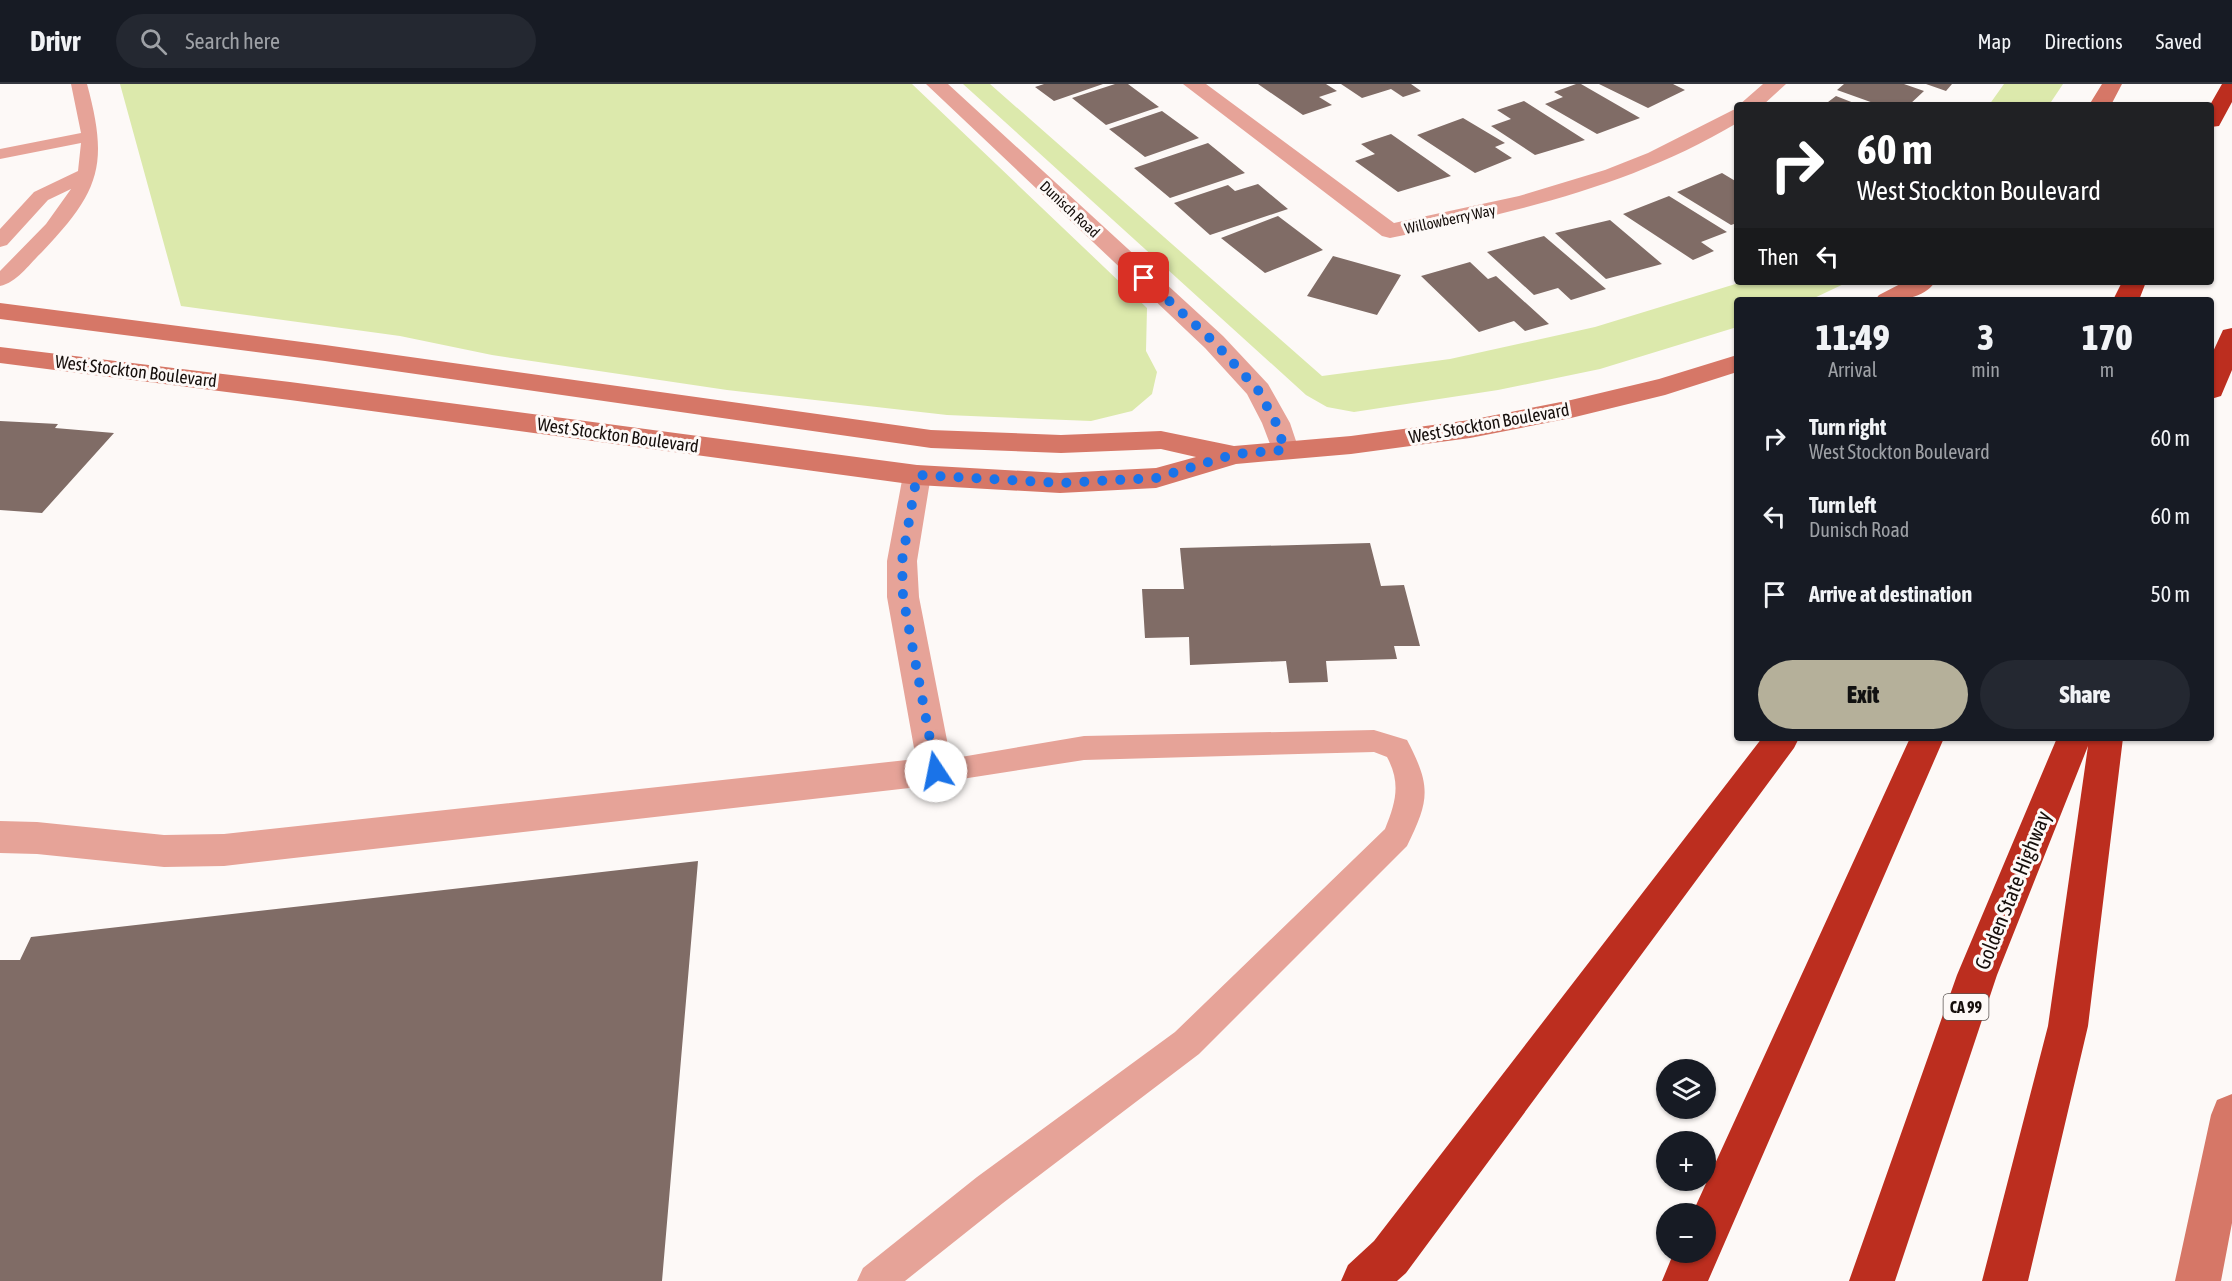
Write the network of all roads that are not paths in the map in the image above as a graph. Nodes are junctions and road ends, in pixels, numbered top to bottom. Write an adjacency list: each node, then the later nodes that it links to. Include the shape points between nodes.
1 (79, 84): 11 (lane)
2 (936, 84): 23 (street, Dunisch Road, via 1214,342 1258,390)
3 (1193, 84): 9 (street, Willowberry Way, via 1390,231 1492,210 1621,172 1671,151)
4 (1776, 84): 7 (street)
5 (2112, 84): 8 (street)
6 (2232, 84): 10 (highway)
7 (1754, 102)
8 (2102, 102)
9 (1734, 116)
10 (2214, 116)
11 (91, 136): 12 (lane); 13 (lane)
12 (0, 154)
13 (87, 174): 14 (lane, via 41,196); 15 (lane, via 75,202)
14 (0, 242)
15 (0, 280)
16 (1917, 285): 17 (street)
17 (1894, 297)
18 (0, 311): 24 (street, West Stockton Boulevard, via 931,439 1061,444 1161,440)
19 (2232, 336): 22 (highway)
20 (0, 355): 25 (street, West Stockton Boulevard)
21 (1734, 364): 23 (street, West Stockton Boulevard, via 1665,386 1470,429)
22 (2214, 382)
23 (1285, 450): 24 (street, West Stockton Boulevard)
24 (1235, 454): 25 (street, West Stockton Boulevard, via 1156,478 1060,483)
25 (917, 475): 30 (street, via 902,561 903,597)
26 (1780, 741): 36 (highway, via 1390,1257)
27 (1926, 741): 33 (highway)
28 (2073, 741): 38 (highway, Golden State Highway / CA 99, via 1977,975)
29 (2106, 741): 39 (highway, via 2068,1026)
30 (936, 771): 31 (street, via 224,850 165,850); 35 (lane, via 1084,748 1374,741 1396,747 1410,772 1412,799 1397,837 1187,1042)
31 (0, 837)
32 (2232, 1115): 40 (street)
33 (1716, 1212)
34 (1692, 1263): 37 (highway)
35 (876, 1281)
36 (1364, 1281)
37 (1685, 1281)
38 (1872, 1281)
39 (2005, 1281)
40 (2198, 1281)

